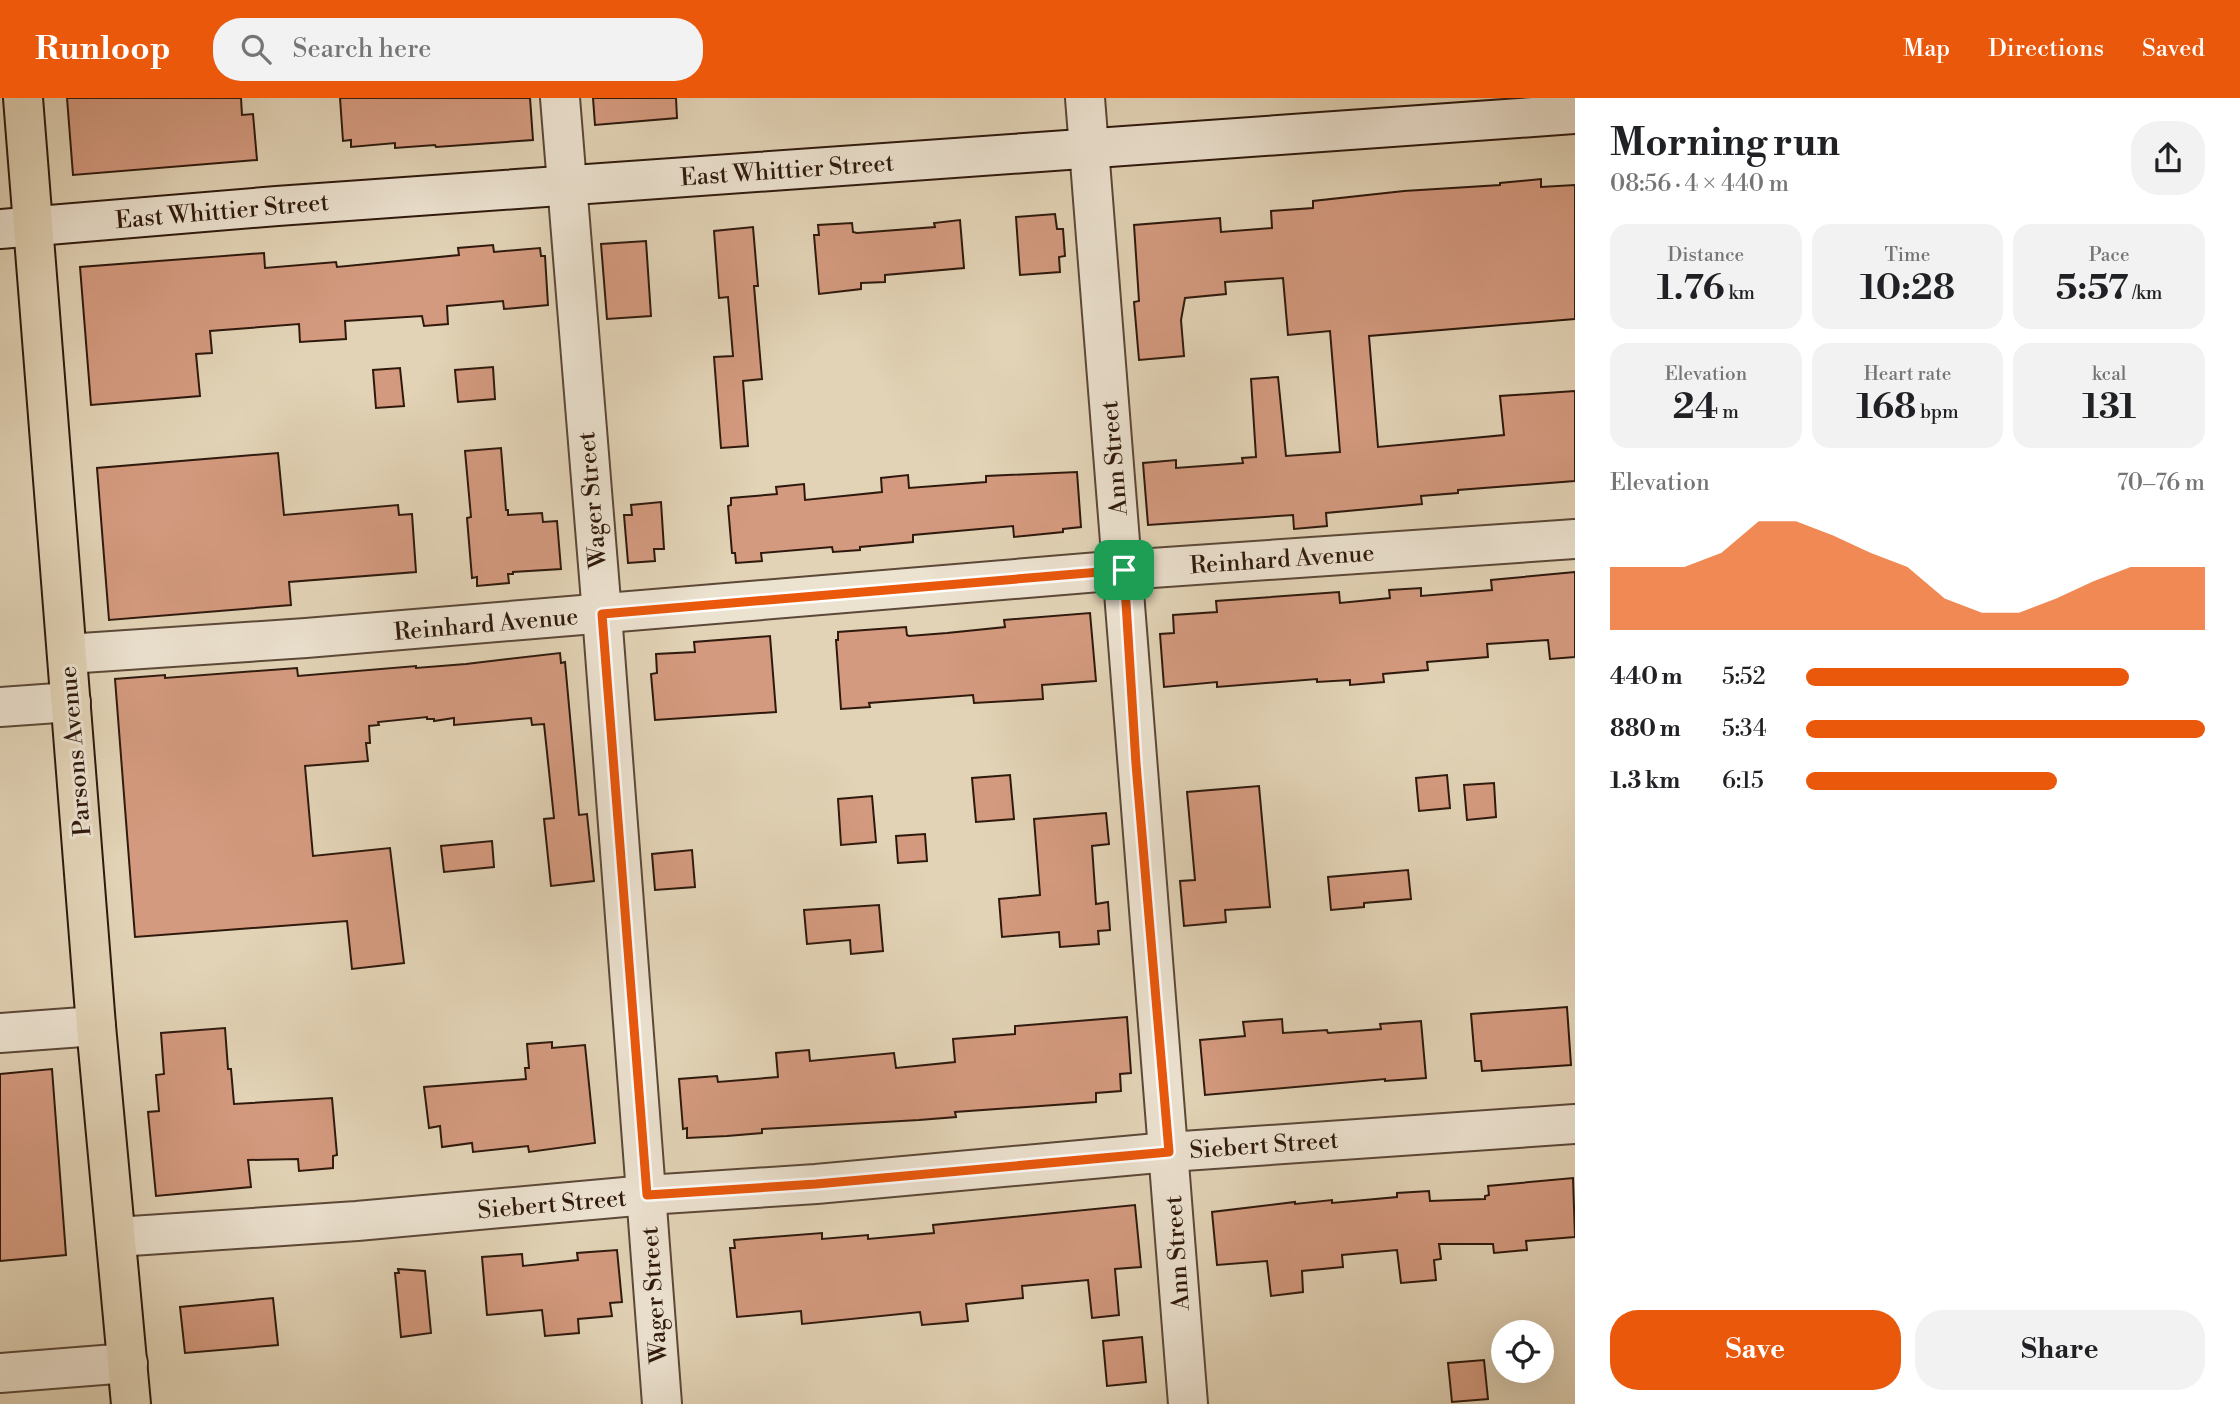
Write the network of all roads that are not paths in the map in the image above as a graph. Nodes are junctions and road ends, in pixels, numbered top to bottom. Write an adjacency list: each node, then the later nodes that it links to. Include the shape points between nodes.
1 (23, 98): 7 (main road, Parsons Avenue)
2 (560, 98): 6 (street, Wager Street)
3 (1086, 98): 5 (street, Ann Street)
4 (1575, 114): 5 (street, East Whittier Street)
5 (1089, 148): 6 (street, East Whittier Street); 9 (street, Ann Street)
6 (567, 186): 7 (street, East Whittier Street); 10 (street, Wager Street)
7 (17, 228): 11 (main road, Parsons Avenue)
8 (1575, 539): 9 (street, Reinhard Avenue)
9 (1124, 570): 10 (street, Reinhard Avenue); 17 (street, Ann Street)
10 (602, 614): 11 (street, Reinhard Avenue); 18 (street, Wager Street)
11 (67, 654): 12 (main road, Parsons Avenue)
12 (71, 702): 13 (street); 14 (main road, Parsons Avenue)
13 (0, 707)
14 (96, 1026): 15 (street); 19 (main road, Parsons Avenue)
15 (0, 1033)
16 (1575, 1124): 17 (street, Siebert Street)
17 (1169, 1152): 18 (street, Siebert Street); 24 (street, Ann Street)
18 (647, 1195): 19 (street, Siebert Street); 23 (street, Wager Street)
19 (116, 1237): 20 (main road, Parsons Avenue)
20 (128, 1363): 21 (street); 22 (main road, Parsons Avenue)
21 (0, 1373)
22 (131, 1404)
23 (662, 1404)
24 (1188, 1404)

